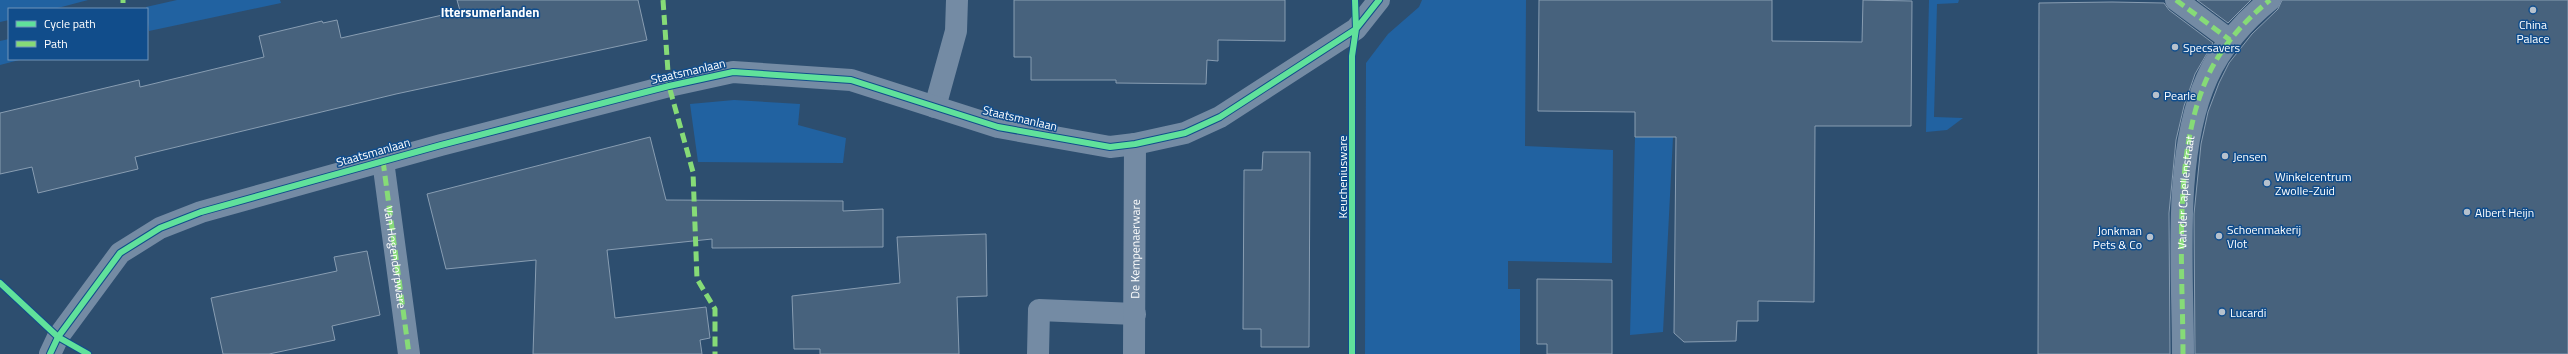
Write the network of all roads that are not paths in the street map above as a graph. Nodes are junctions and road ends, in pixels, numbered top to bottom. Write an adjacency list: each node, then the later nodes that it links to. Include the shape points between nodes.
1 (957, 0): 6 (street, via 956,31)
2 (1379, 0): 7 (street, Staatsmanlaan, via 1356,29 1220,117 1185,133)
3 (2176, 0): 5 (street)
4 (2270, 0): 5 (street, Van der Capellenstraat)
5 (2230, 40): 14 (street, Van der Capellenstraat, via 2207,77 2193,120 2185,169 2182,230)
6 (935, 107): 7 (street, Staatsmanlaan, via 998,126 1083,143 1110,146); 8 (street, Staatsmanlaan, via 851,80 733,72 654,90)
7 (1135, 144): 9 (street, De Kempenaerware)
8 (383, 161): 10 (street, Staatsmanlaan, via 201,212 160,228 120,253 58,337); 11 (street, Van Hogendorpware)
9 (1135, 314): 12 (street, via 1039,310); 13 (street, De Kempenaerware)
10 (50, 354)
11 (409, 354)
12 (1038, 354)
13 (1134, 354)
14 (2183, 354)

